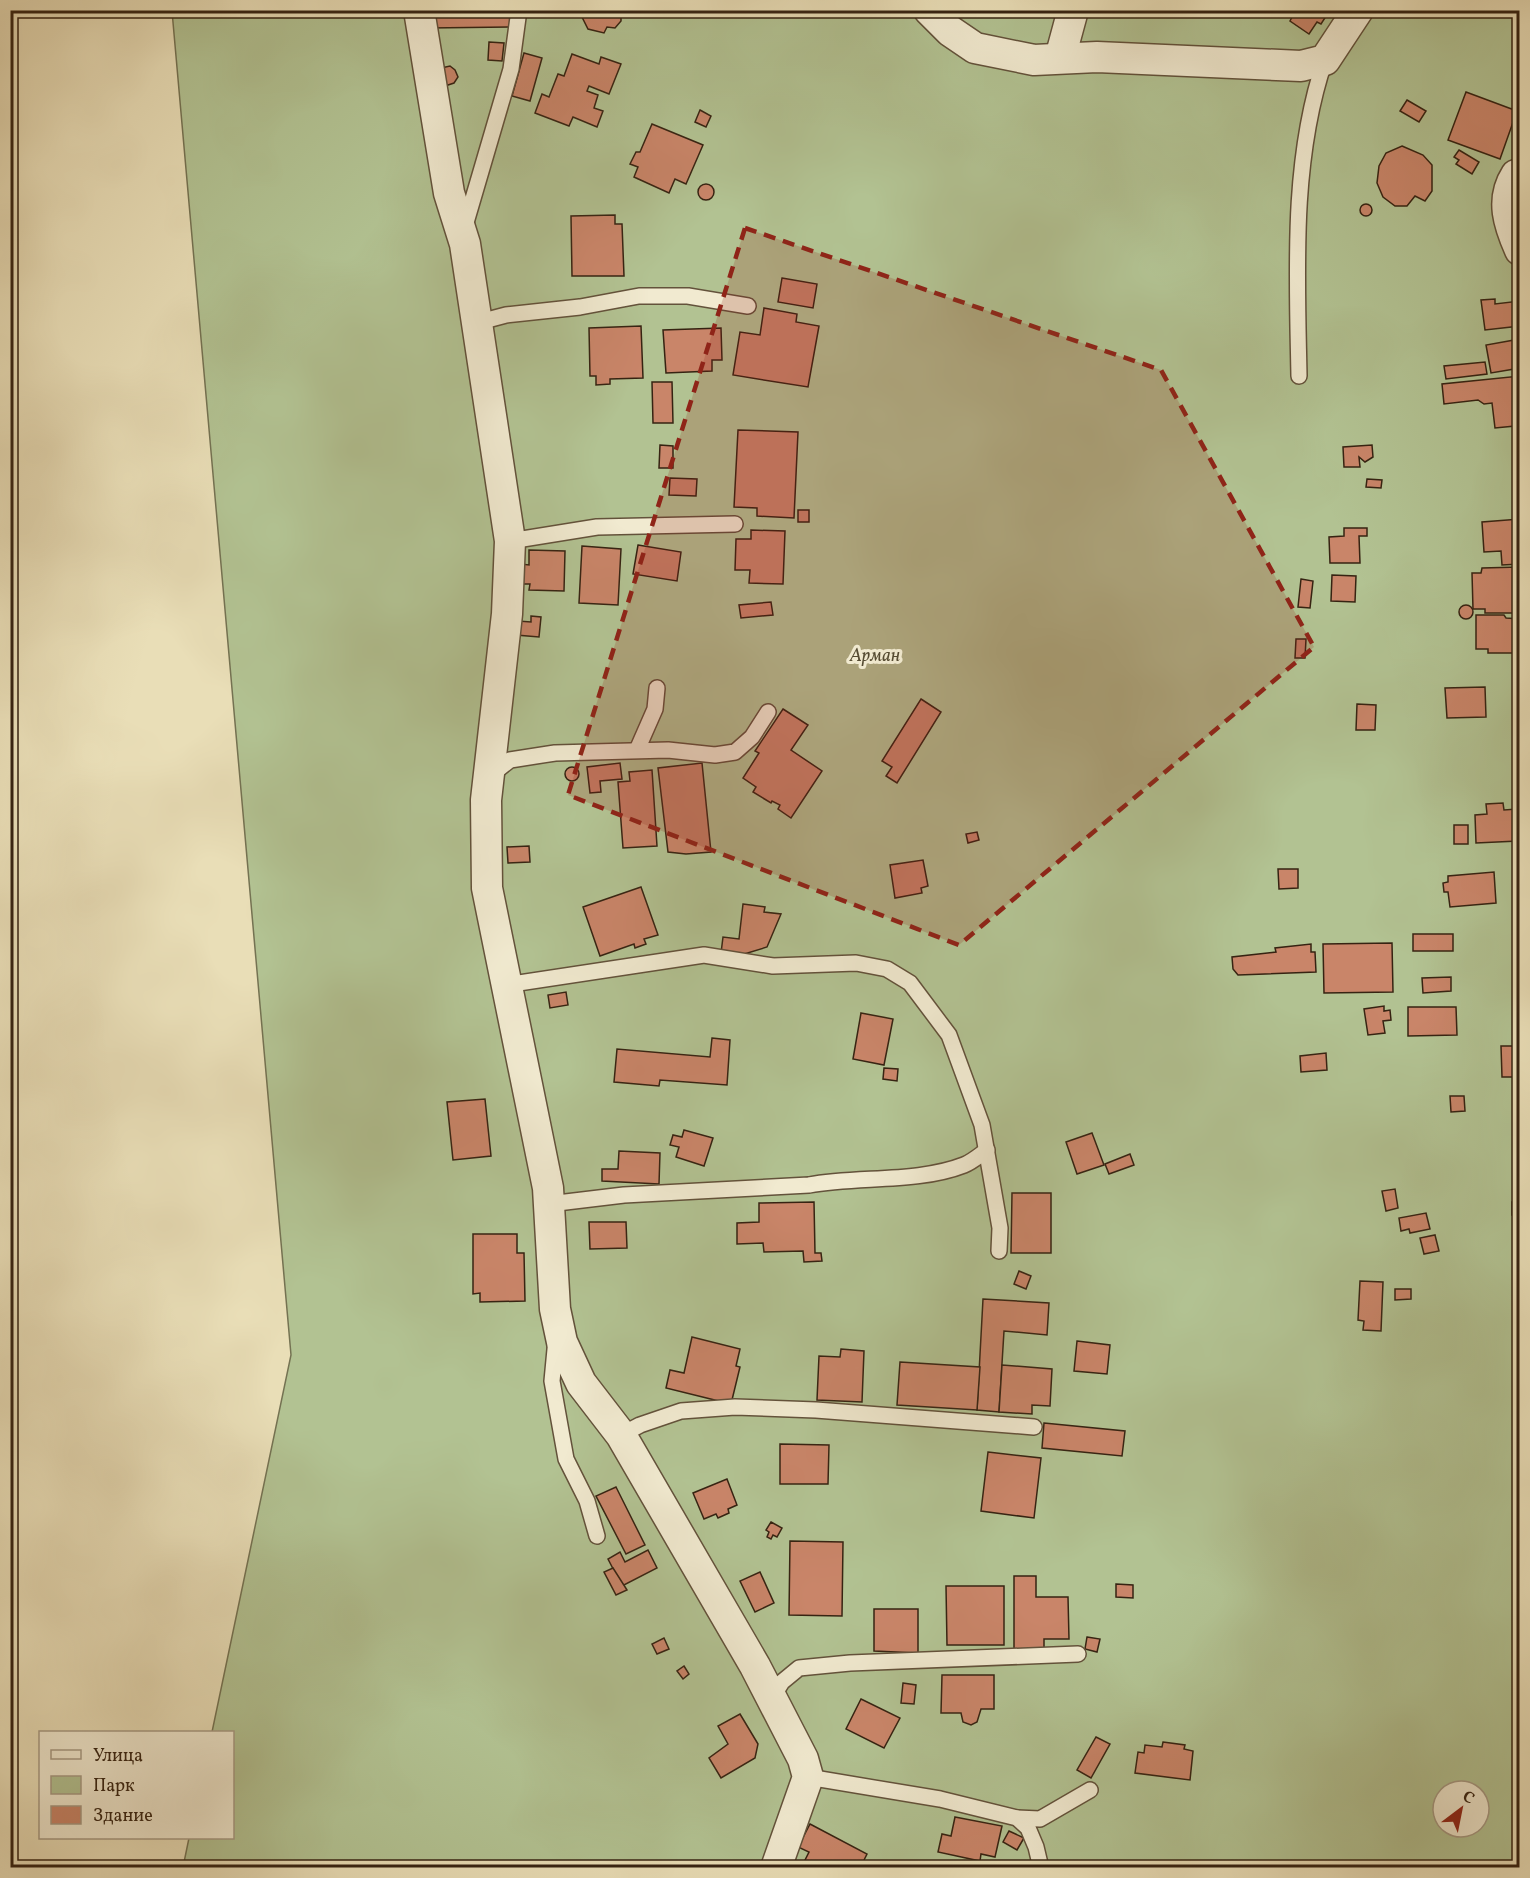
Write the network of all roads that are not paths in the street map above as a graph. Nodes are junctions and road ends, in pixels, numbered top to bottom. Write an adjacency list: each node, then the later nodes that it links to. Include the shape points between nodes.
1 (419, 10): 9 (street, via 449,193)
2 (519, 10): 9 (lane, via 511,69)
3 (929, 10): 6 (street, via 975,48 1034,60)
4 (1073, 10): 6 (street)
5 (1358, 10): 7 (street)
6 (1060, 58): 7 (street, via 1302,66)
7 (1325, 60): 13 (lane, via 1308,130 1301,196)
8 (1520, 175): 10 (street, via 1512,180 1507,196 1508,223)
9 (463, 235): 12 (street)
10 (1520, 250)
11 (748, 306): 12 (lane, via 688,296 639,296)
12 (476, 323): 15 (street)
13 (1299, 376)
14 (735, 524): 15 (lane, via 597,527)
15 (510, 541): 19 (street, via 507,614)
16 (657, 688): 18 (lane, via 655,709)
17 (768, 712): 18 (lane, via 752,737 735,752 715,755)
18 (638, 750): 19 (lane, via 555,753 510,760)
19 (488, 777): 20 (street, via 486,888)
20 (506, 985): 21 (lane, via 704,955 773,966 856,963 887,969 910,983 949,1035 982,1125); 22 (street)
21 (987, 1150): 22 (lane, via 967,1165 942,1172); 23 (lane, via 1000,1228)
22 (549, 1204): 24 (street)
23 (999, 1251)
24 (558, 1324): 26 (street, via 581,1383); 27 (lane, via 552,1381 566,1460 587,1501)
25 (1034, 1427): 26 (lane, via 735,1407 681,1411)
26 (621, 1435): 29 (street)
27 (597, 1536)
28 (1078, 1654): 29 (lane, via 799,1668)
29 (772, 1698): 30 (street)
30 (808, 1777): 32 (lane, via 940,1799); 33 (street)
31 (1090, 1790): 32 (lane, via 1040,1819)
32 (1017, 1818): 34 (lane, via 1028,1828)
33 (776, 1868)
34 (1041, 1868)

